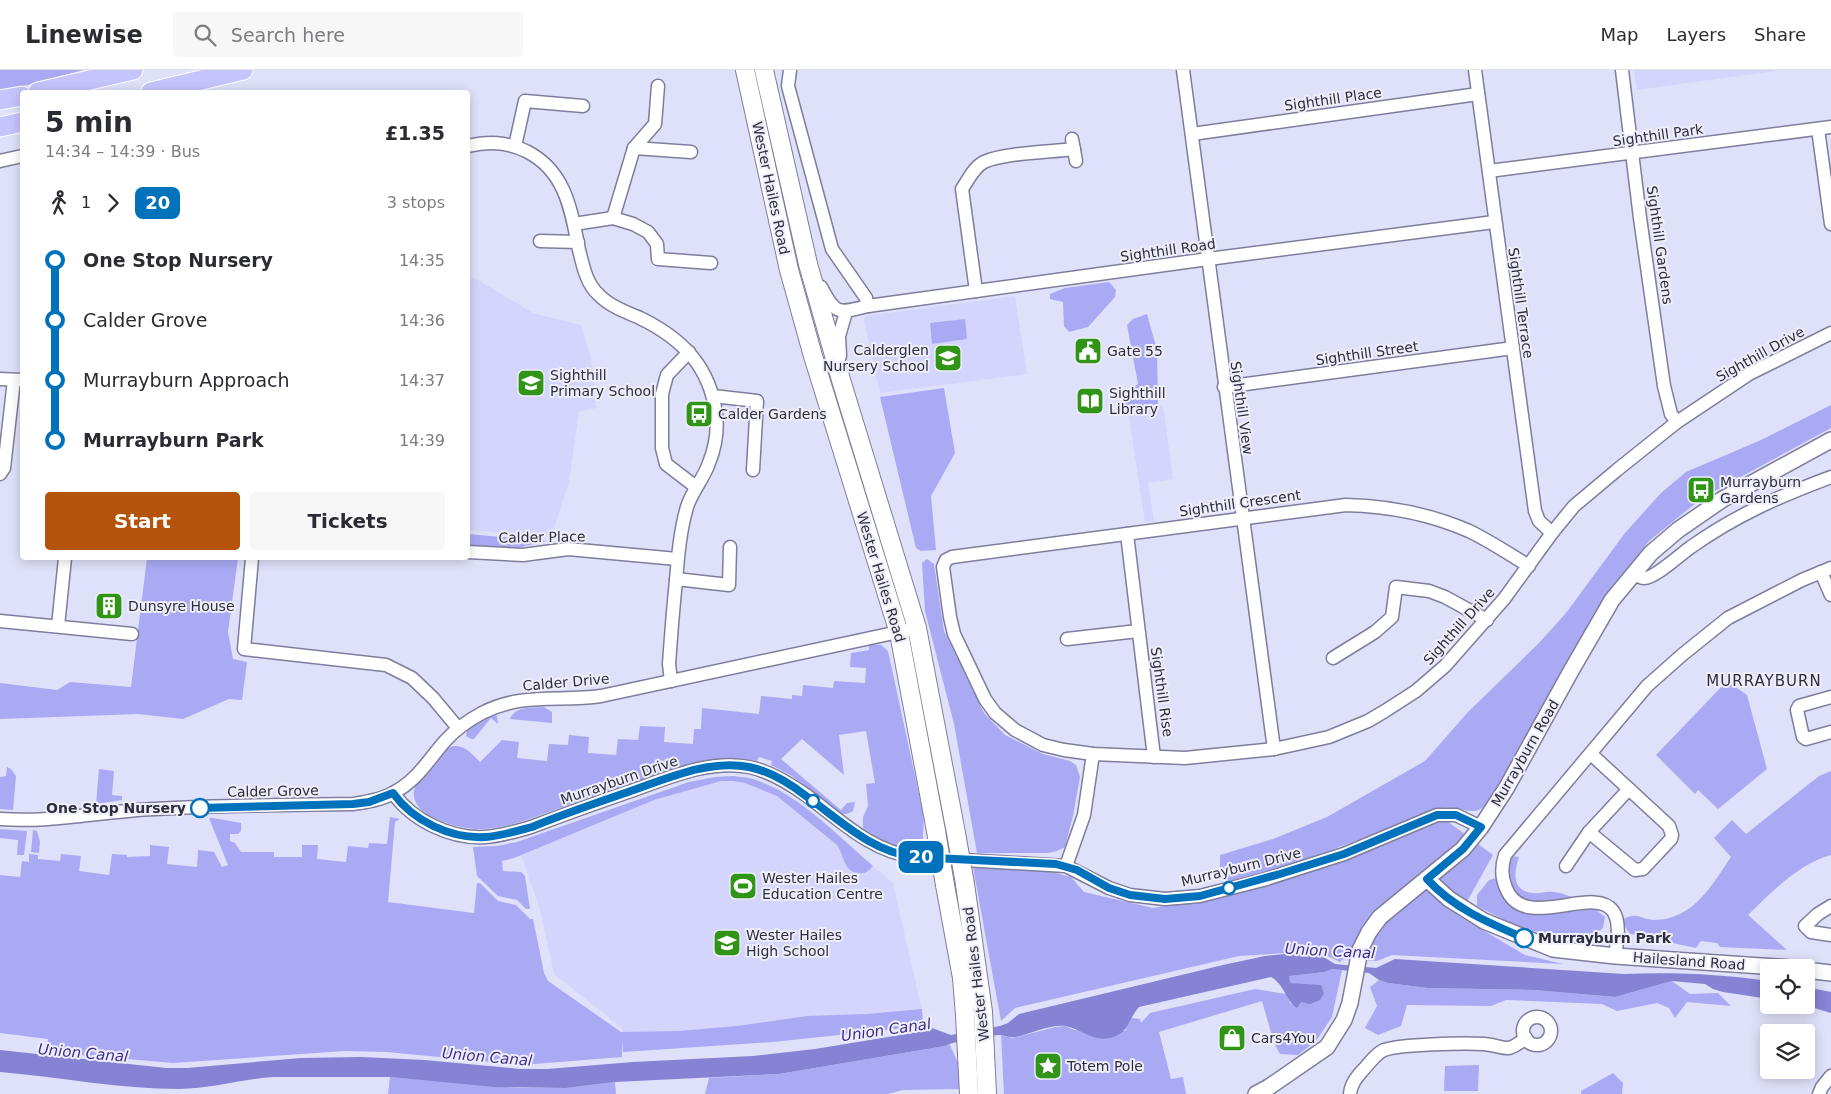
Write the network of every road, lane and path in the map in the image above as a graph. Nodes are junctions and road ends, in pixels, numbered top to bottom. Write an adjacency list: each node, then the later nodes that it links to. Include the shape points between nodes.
1 (133, 70): 10 (main road)
2 (243, 70): 11 (main road)
3 (745, 70): 76 (main road, Wester Hailes Road, via 789,270)
4 (764, 70): 38 (main road, Wester Hailes Road)
5 (790, 70): 40 (street, via 788,86 832,249 866,298)
6 (1183, 70): 20 (street, Sighthill View)
7 (1475, 70): 12 (street, Sighthill Terrace)
8 (1622, 70): 26 (street, Sighthill Gardens)
9 (658, 86): 23 (street, via 655,124)
10 (47, 90)
11 (159, 90)
12 (1478, 94): 20 (street, Sighthill Place); 29 (street, Sighthill Terrace)
13 (20, 96): 14 (main road)
14 (0, 100)
15 (583, 106): 22 (street, via 525,101)
16 (20, 122): 17 (main road)
17 (0, 127)
18 (1831, 127): 19 (street, Sighthill Park)
19 (1818, 128): 26 (street, Sighthill Park); 33 (street)
20 (1192, 134): 36 (street, Sighthill View)
21 (470, 145): 22 (street, via 500,142)
22 (515, 146): 32 (street, via 542,161 552,171 562,186)
23 (634, 148): 25 (street); 30 (street)
24 (1074, 150): 39 (street, via 1002,157 984,162 973,172 962,189)
25 (691, 152)
26 (1632, 154): 29 (street, Sighthill Park); 50 (street, Sighthill Gardens, via 1664,386 1671,414)
27 (20, 156): 28 (street)
28 (0, 161)
29 (1489, 172): 31 (street, Sighthill Terrace)
30 (613, 218): 32 (street); 37 (street, via 648,232 657,244 658,259)
31 (1494, 222): 36 (street, Sighthill Road); 43 (street, Sighthill Terrace)
32 (574, 224): 35 (street)
33 (1831, 224)
34 (540, 241): 35 (street)
35 (578, 242): 44 (street, via 588,280 598,294 661,330)
36 (1208, 259): 39 (street, Sighthill Road); 48 (street, Sighthill View)
37 (711, 263)
38 (808, 264): 41 (street, via 828,301 836,309); 47 (main road, Wester Hailes Road)
39 (976, 291): 40 (street, Sighthill Road)
40 (868, 306): 41 (street, Sighthill Road)
41 (846, 312): 47 (street, via 838,336)
42 (1831, 333): 50 (street, Sighthill Drive, via 1749,374)
43 (1513, 348): 48 (street, Sighthill Street); 58 (street, Sighthill Terrace, via 1535,511)
44 (689, 352): 49 (street, via 704,372); 56 (street, via 667,375 662,394 662,448 666,464)
45 (0, 379): 46 (street)
46 (18, 380): 51 (street)
47 (841, 380): 74 (main road, Wester Hailes Road)
48 (1224, 387): 57 (street, Sighthill View)
49 (713, 396): 53 (street, via 757,400); 56 (street, via 716,438 709,463)
50 (1677, 422): 58 (street, Sighthill Drive, via 1574,506)
51 (4, 438): 54 (street, via 4,468)
52 (1831, 440): 68 (street, Murrayburn Road, via 1699,514 1664,540)
53 (753, 470)
54 (0, 474)
55 (1831, 477): 68 (street, via 1740,515 1647,578)
56 (696, 487): 62 (street, via 688,505)
57 (1242, 518): 59 (street, Sighthill Crescent); 66 (street, Sighthill Crescent, via 1346,505 1403,510 1469,531); 84 (street, Sighthill View)
58 (1552, 533): 66 (street, Sighthill Drive)
59 (1127, 534): 65 (street, Sighthill Crescent); 75 (street, Sighthill Rise)
60 (730, 547): 69 (street, via 729,585)
61 (470, 552): 62 (street, Calder Place, via 523,555 568,549)
62 (677, 559): 69 (street)
63 (65, 560): 73 (street)
64 (252, 560): 82 (street, via 244,649 386,665 412,678)
65 (946, 560): 85 (street, Sighthill Drive, via 943,567 954,634 995,713 1015,730 1044,745)
66 (1529, 566): 71 (street, Sighthill Drive)
67 (1826, 570): 70 (street); 86 (street, via 1753,604 1719,624 1647,686)
68 (1634, 572): 91 (street, Murrayburn Road, via 1612,600 1507,787)
69 (676, 579): 80 (street, via 669,664)
70 (1831, 595)
71 (1487, 620): 79 (street, via 1429,591 1396,587 1392,617 1375,632); 84 (street, Sighthill Drive, via 1439,671 1385,711 1329,737)
72 (0, 621): 73 (street)
73 (58, 626): 77 (street)
74 (917, 628): 76 (street, Calder Drive); 106 (main road, Wester Hailes Road, bridge, via 964,884 983,1012)
75 (1138, 631): 78 (street, Sighthill Rise); 87 (street, Sighthill Rise)
76 (899, 633): 80 (street, Calder Drive); 105 (main road, Wester Hailes Road, bridge, via 962,978)
77 (132, 634)
78 (1067, 639)
79 (1333, 658)
80 (671, 681): 82 (street, Calder Drive, via 595,697 546,697 507,703)
81 (1831, 697): 83 (street, via 1798,706 1797,710 1806,739)
82 (458, 728): 89 (street, Calder Grove, via 420,773)
83 (1831, 732)
84 (1274, 749): 87 (street, Sighthill Drive, via 1185,758)
85 (1093, 754): 87 (street, Sighthill Drive); 93 (street, via 1084,816)
86 (1591, 754): 88 (street); 98 (street, via 1505,855 1502,872 1511,898 1522,906 1534,908 1597,902 1611,908 1617,922)
87 (1154, 757)
88 (1629, 789): 92 (street); 92 (street, via 1672,830 1671,839 1643,869 1635,870)
89 (393, 793): 90 (street, Calder Grove, via 353,804 156,808 41,819); 93 (street, Murrayburn Drive, via 405,807 439,829 485,837 532,827 696,770 748,766 772,774 850,829 891,852 914,857)
90 (0, 819)
91 (1481, 827): 93 (street, Murrayburn Drive, via 1456,815 1437,815 1316,864 1185,898 1130,895); 95 (street, Murrayburn Road, via 1463,849)
92 (1589, 832): 94 (street)
93 (1066, 866)
94 (1566, 866)
95 (1427, 879): 98 (street, Hailesland Road, via 1448,899 1484,921 1532,942 1553,949); 104 (street, Murrayburn Road, via 1380,917 1369,932 1360,950 1344,1020 1327,1047)
96 (1831, 906): 97 (street, via 1805,926 1811,932)
97 (1831, 935)
98 (1615, 956): 99 (street, Hailesland Road)
99 (1760, 966)
100 (1815, 971): 101 (street)
101 (1831, 973)
102 (1526, 1038): 107 (street, via 1508,1049 1482,1044 1392,1048 1378,1054 1355,1079)
103 (1831, 1076): 108 (street)
104 (1266, 1092)
105 (969, 1094)
106 (987, 1094)
107 (1350, 1094)
108 (1819, 1094)

